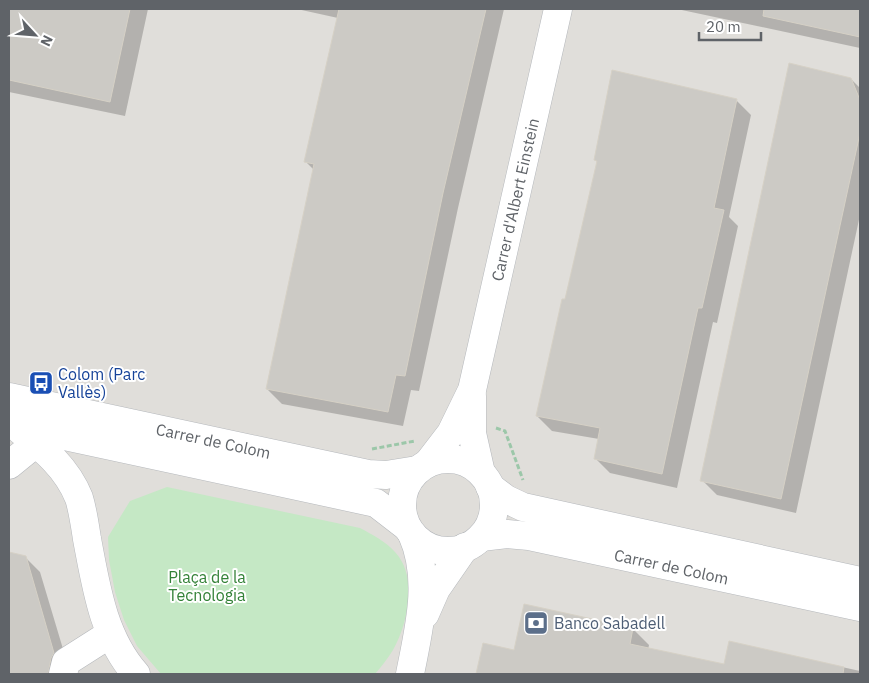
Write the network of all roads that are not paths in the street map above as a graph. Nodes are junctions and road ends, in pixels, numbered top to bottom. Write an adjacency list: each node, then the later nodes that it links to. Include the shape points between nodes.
1 (558, 9): 2 (street, Carrer d'Albert Einstein)
2 (472, 390): 7 (street, Carrer d'Albert Einstein, via 451,433); 8 (street, Carrer d'Albert Einstein, via 472,433)
3 (9, 397): 7 (street, Carrer de Colom, via 368,474 386,475)
4 (12, 425): 5 (street); 9 (street, Carrer de Colom, via 376,503)
5 (36, 442): 6 (street); 14 (street, via 51,454 79,498)
6 (9, 465)
7 (423, 467): 8 (street, via 439,460 456,460 472,466); 9 (street, via 407,484 402,501)
8 (486, 480): 10 (street, via 494,508 490,524); 11 (street, Carrer de Colom, via 506,499 523,507)
9 (409, 531): 10 (street, via 433,549 446,551); 13 (street, via 422,572)
10 (473, 542): 12 (street, Carrer de Colom, via 507,534 529,536); 13 (street, via 436,589)
11 (860, 581)
12 (860, 607)
13 (421, 622): 15 (street)
14 (110, 634): 16 (street, via 66,662); 17 (street)
15 (408, 668)
16 (63, 674)
17 (136, 674)

